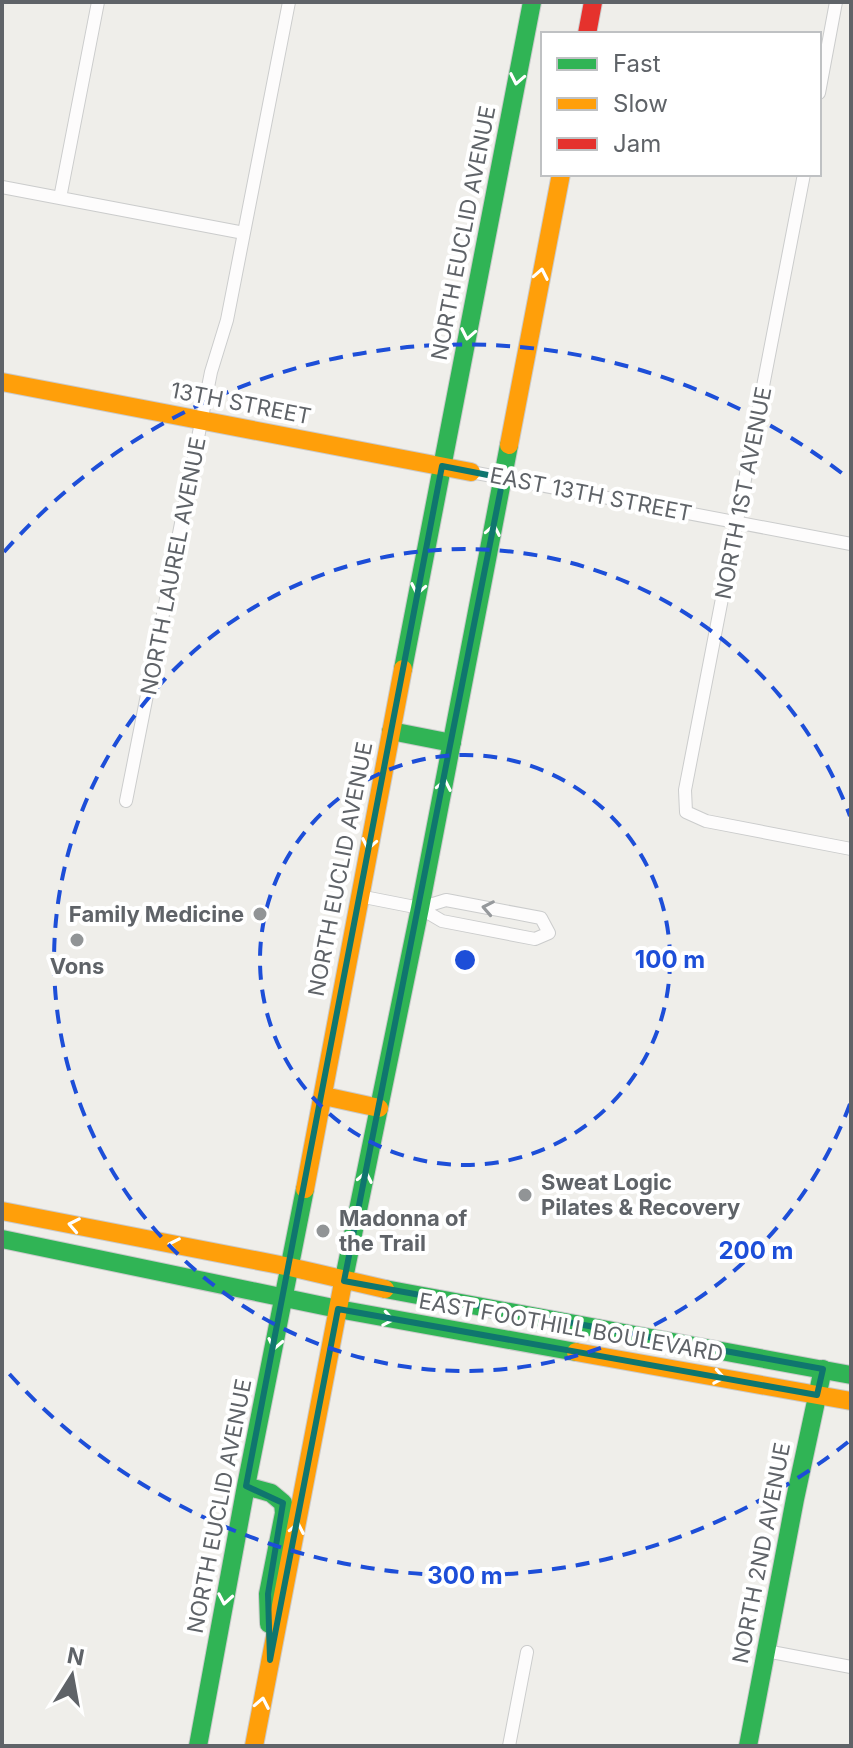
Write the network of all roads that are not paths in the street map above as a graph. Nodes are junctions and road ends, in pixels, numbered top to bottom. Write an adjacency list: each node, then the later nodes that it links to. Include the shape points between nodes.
1 (98, 2): 11 (street)
2 (289, 2): 12 (street, NORTH LAUREL AVENUE)
3 (532, 2): 15 (main road, NORTH EUCLID AVENUE, one-way to 15)
4 (593, 2): 6 (main road)
5 (836, 2): 7 (street)
6 (587, 32)
7 (821, 82)
8 (561, 176): 17 (main road, one-way to 8)
9 (804, 176): 18 (street, NORTH 1ST AVENUE)
10 (2, 187): 11 (street)
11 (60, 198): 12 (street)
12 (244, 233): 14 (street, NORTH LAUREL AVENUE)
13 (2, 382): 14 (main road, 13TH STREET)
14 (202, 420): 15 (main road, 13TH STREET); 22 (street, NORTH LAUREL AVENUE)
15 (442, 466): 16 (main road, 13TH STREET); 20 (main road, NORTH EUCLID AVENUE, one-way to 20)
16 (471, 472): 17 (street, EAST 13TH STREET)
17 (503, 478): 18 (street, EAST 13TH STREET); 21 (main road, one-way to 17)
18 (737, 522): 19 (street, EAST 13TH STREET); 23 (street, NORTH 1ST AVENUE, via 685,790 686,812 706,821)
19 (851, 544)
20 (391, 731): 21 (main road); 24 (main road, NORTH EUCLID AVENUE, one-way to 24)
21 (452, 743): 25 (main road, one-way to 21)
22 (126, 801)
23 (851, 849)
24 (359, 896): 25 (street); 26 (main road, NORTH EUCLID AVENUE)
25 (420, 908): 25 (street, one-way to 25, via 442,921 535,939 549,933 541,918 446,900); 27 (main road)
26 (324, 1096): 27 (main road); 30 (main road, NORTH EUCLID AVENUE)
27 (379, 1108): 31 (main road, one-way to 27)
28 (2, 1211): 30 (main road, EAST FOOTHILL BOULEVARD, one-way to 28)
29 (2, 1239): 32 (main road, EAST FOOTHILL BOULEVARD)
30 (290, 1267): 31 (main road, EAST FOOTHILL BOULEVARD); 32 (main road, NORTH EUCLID AVENUE)
31 (344, 1281): 33 (main road); 34 (main road, EAST FOOTHILL BOULEVARD)
32 (284, 1296): 33 (main road, EAST FOOTHILL BOULEVARD); 38 (main road, NORTH EUCLID AVENUE, one-way to 38)
33 (338, 1309): 36 (main road, EAST FOOTHILL BOULEVARD, one-way to 36); 41 (main road, one-way to 33)
34 (823, 1369): 35 (main road, EAST FOOTHILL BOULEVARD); 36 (main road, NORTH 2ND AVENUE)
35 (851, 1375)
36 (817, 1395): 37 (main road, EAST FOOTHILL BOULEVARD); 39 (main road, NORTH 2ND AVENUE)
37 (851, 1401)
38 (246, 1486): 41 (main road, via 271,1493 283,1503 268,1594); 43 (main road, NORTH EUCLID AVENUE, one-way to 43)
39 (766, 1651): 42 (street); 46 (main road, NORTH 2ND AVENUE)
40 (527, 1652): 45 (street)
41 (270, 1660): 44 (main road, one-way to 41)
42 (851, 1667)
43 (198, 1746)
44 (254, 1746)
45 (509, 1746)
46 (748, 1746)

